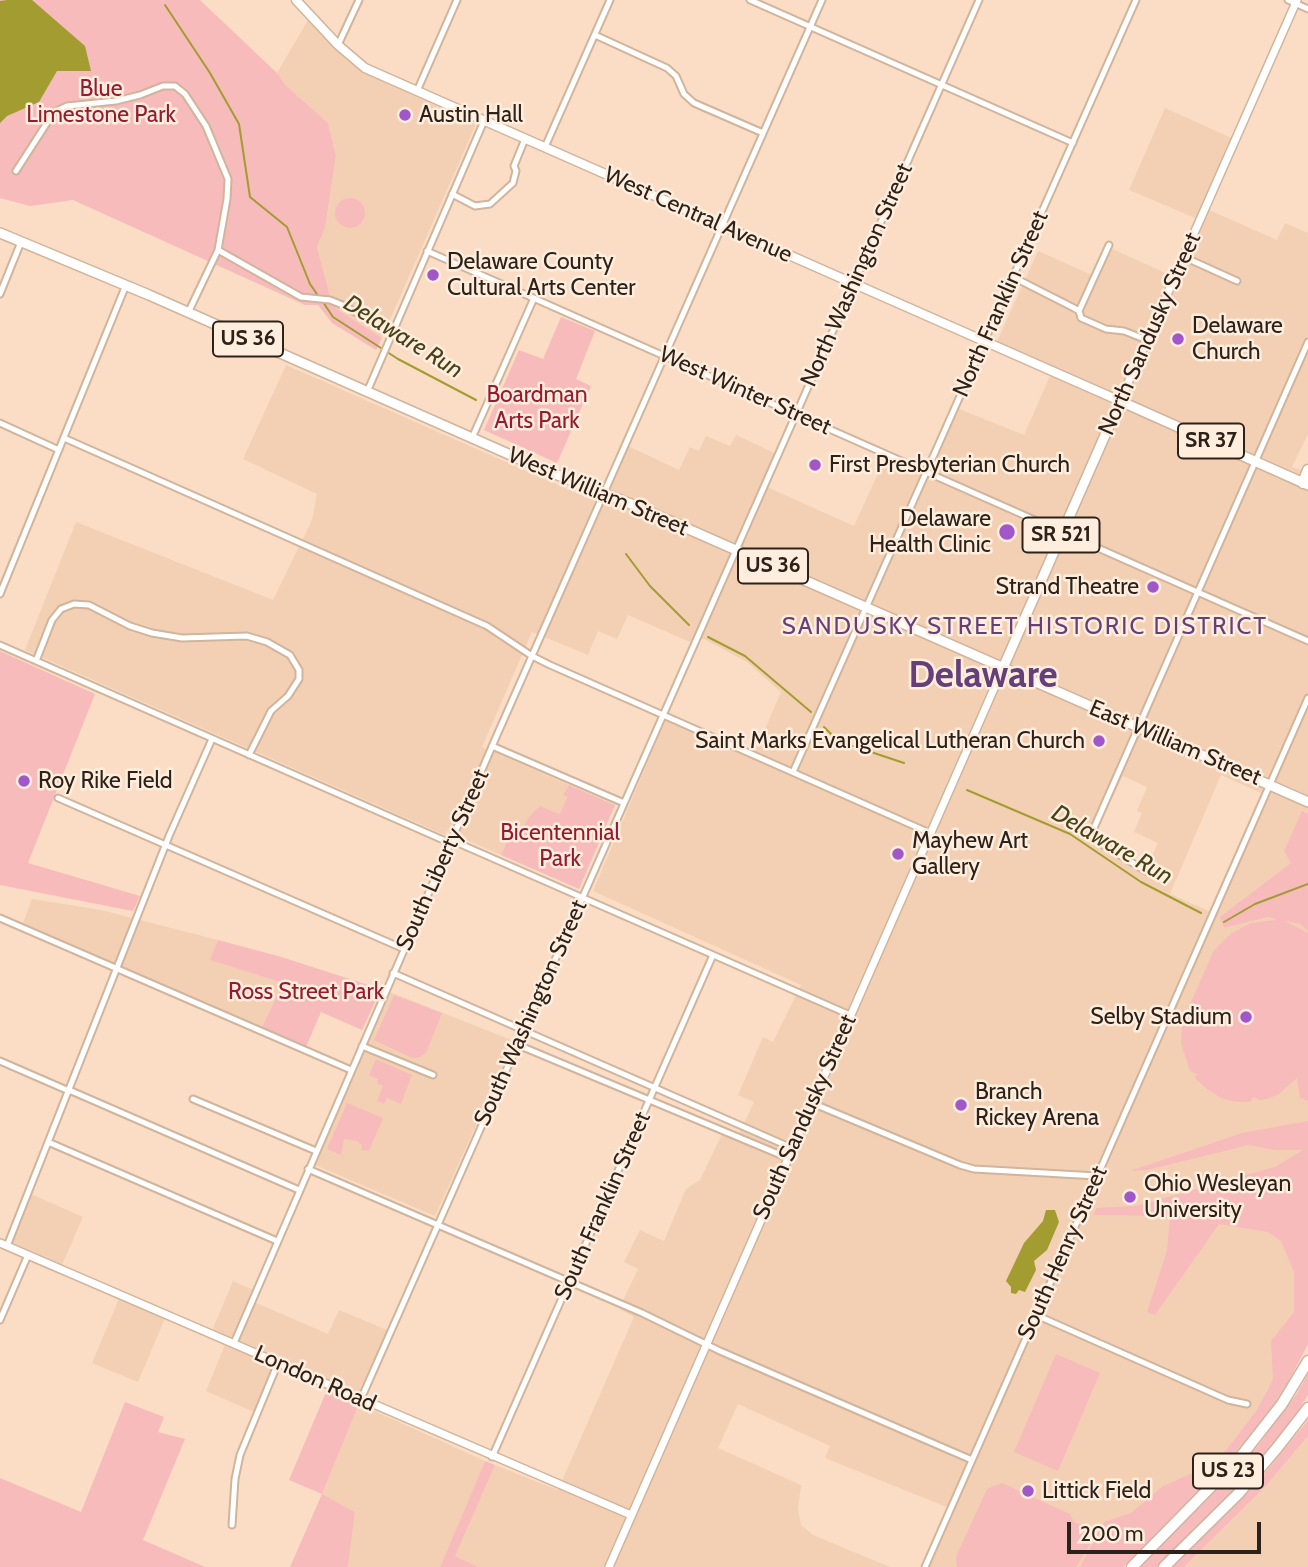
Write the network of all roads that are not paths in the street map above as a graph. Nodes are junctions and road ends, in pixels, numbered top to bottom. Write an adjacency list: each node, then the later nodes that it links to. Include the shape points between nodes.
1 (296, 0): 13 (main road, West Central Avenue / SR 37)
2 (359, 0): 13 (street)
3 (457, 0): 15 (street)
4 (610, 0): 12 (street)
5 (750, 0): 11 (street)
6 (822, 0): 11 (street, South Liberty Street)
7 (979, 0): 14 (street, North Washington Street)
8 (1136, 0): 19 (street, North Franklin Street)
9 (1293, 1): 10 (street); 29 (street, North Sandusky Street)
10 (1308, 9)
11 (810, 27): 14 (street); 17 (street, South Liberty Street)
12 (595, 35): 17 (street, via 667,68 694,103); 20 (street)
13 (338, 45): 15 (main road, West Central Avenue / SR 37, via 365,68)
14 (942, 85): 19 (street); 32 (street, North Washington Street)
15 (417, 91): 16 (main road, West Central Avenue / SR 37)
16 (484, 121): 18 (main road, West Central Avenue / SR 37); 22 (street)
17 (763, 134): 23 (street, South Liberty Street)
18 (526, 139): 20 (main road, West Central Avenue / SR 37); 22 (street, via 514,166 513,183 489,204 475,206)
19 (1073, 142): 30 (street, North Franklin Street)
20 (545, 147): 23 (main road, West Central Avenue / SR 37)
21 (16, 171): 27 (street, via 54,112 175,86 206,125 226,172 227,200)
22 (452, 194): 28 (street)
23 (722, 226): 32 (main road, West Central Avenue / SR 37); 42 (street, South Liberty Street)
24 (0, 233): 25 (highway, West William Street / US 36)
25 (21, 242): 33 (highway, West William Street / US 36); 34 (street)
26 (1110, 245): 36 (street)
27 (218, 250): 37 (street); 38 (street, via 301,297 330,300)
28 (427, 251): 35 (street, West Winter Street); 38 (street)
29 (1184, 257): 31 (street); 39 (street, North Sandusky Street)
30 (1013, 277): 36 (street); 40 (street, North Franklin Street)
31 (1237, 281)
32 (853, 284): 40 (main road, West Central Avenue / SR 37); 45 (street, North Washington Street)
33 (126, 285): 37 (highway, West William Street / US 36); 47 (street)
34 (0, 294)
35 (534, 298): 42 (street, West Winter Street); 48 (street)
36 (1079, 312): 39 (street, via 1105,329)
37 (188, 313): 43 (highway, West William Street / US 36)
38 (391, 333): 43 (street)
39 (1147, 340): 44 (street, North Sandusky Street)
40 (985, 342): 44 (main road, West Central Avenue / SR 37); 52 (street, North Franklin Street)
41 (1308, 342): 50 (street)
42 (665, 356): 45 (street, West Winter Street); 54 (street, South Liberty Street)
43 (367, 392): 48 (highway, West William Street / US 36)
44 (1120, 401): 50 (highway, SR 37); 55 (highway, North Sandusky Street / SR 521)
45 (795, 414): 52 (street, West Winter Street); 56 (street, North Washington Street)
46 (0, 424): 49 (street)
47 (64, 438): 49 (street); 62 (street, via 488,625)
48 (472, 438): 54 (highway, West William Street / US 36)
49 (59, 450): 58 (street)
50 (1255, 461): 53 (highway, SR 37); 57 (street)
51 (1308, 470): 53 (highway)
52 (927, 472): 55 (street, West Winter Street); 59 (street, North Franklin Street)
53 (1305, 484)
54 (604, 493): 56 (highway, West William Street / US 36); 62 (street, South Liberty Street)
55 (1062, 532): 57 (street, West Winter Street); 64 (highway, North Sandusky Street / SR 521)
56 (735, 550): 59 (highway, West William Street / US 36); 66 (street, South Washington Street)
57 (1198, 592): 60 (street, West Winter Street); 67 (street)
58 (0, 594)
59 (867, 608): 64 (highway, West William Street / US 36); 71 (street)
60 (1308, 641)
61 (0, 645): 63 (street)
62 (532, 656): 66 (street); 69 (street, South Liberty Street)
63 (36, 661): 68 (street); 70 (street, via 52,620 61,609 74,604 89,605 152,634 247,636 274,645 290,655 299,679 271,711)
64 (1003, 668): 67 (highway, East William Street / US 36); 76 (street, South Sandusky Street)
65 (1308, 698): 72 (street, South Henry Street)
66 (663, 715): 71 (street); 75 (street, South Washington Street)
67 (1139, 728): 72 (highway, East William Street / US 36); 79 (street, via 1090,837)
68 (212, 738): 70 (street); 78 (street)
69 (492, 746): 75 (street); 77 (street, South Liberty Street)
70 (249, 755): 77 (street)
71 (793, 772): 76 (street)
72 (1269, 785): 74 (highway, East William Street / US 36); 103 (street, South Henry Street)
73 (58, 798): 78 (street)
74 (1308, 802)
75 (624, 803): 80 (street, South Washington Street)
76 (930, 833): 86 (street, South Sandusky Street)
77 (451, 842): 80 (street); 82 (street, South Liberty Street)
78 (166, 844): 82 (street); 84 (street)
79 (1149, 873)
80 (582, 897): 83 (street); 87 (street, South Washington Street)
81 (0, 918): 84 (street)
82 (404, 949): 85 (street, South Liberty Street)
83 (713, 955): 86 (street); 93 (street, South Franklin Street)
84 (116, 968): 91 (street); 94 (street)
85 (393, 973): 87 (street); 89 (street, South Liberty Street)
86 (850, 1015): 97 (street, South Sandusky Street)
87 (524, 1030): 88 (street, South Washington Street); 93 (street)
88 (518, 1045): 96 (street); 105 (street, South Washington Street)
89 (362, 1046): 91 (street, South Liberty Street); 92 (street)
90 (0, 1062): 94 (street)
91 (351, 1070): 100 (street, South Liberty Street)
92 (433, 1075)
93 (655, 1087): 96 (street, South Franklin Street); 99 (street)
94 (69, 1090): 98 (street); 104 (street)
95 (193, 1098): 100 (street)
96 (649, 1100): 101 (street); 109 (street, South Franklin Street)
97 (812, 1103): 99 (street, South Sandusky Street); 103 (street, via 974,1169)
98 (48, 1142): 106 (street); 107 (street)
99 (792, 1148): 101 (street, South Sandusky Street)
100 (316, 1151): 102 (street, South Liberty Street)
101 (788, 1158): 113 (street, South Sandusky Street)
102 (308, 1169): 104 (street, South Liberty Street); 105 (street)
103 (1097, 1175): 110 (street, South Henry Street)
104 (299, 1190): 106 (street, South Liberty Street)
105 (439, 1225): 109 (street); 116 (street, South Washington Street)
106 (277, 1241): 112 (street, South Liberty Street)
107 (4, 1244): 108 (street, London Road)
108 (28, 1255): 111 (street); 112 (street, London Road)
109 (569, 1282): 113 (street); 119 (street, South Franklin Street)
110 (1036, 1315): 117 (street, via 1228,1400); 120 (street, South Henry Street)
111 (0, 1320)
112 (234, 1343): 115 (street, London Road)
113 (706, 1343): 120 (street); 121 (street, South Sandusky Street)
114 (1308, 1361): 125 (highway, US 23, via 1242,1455)
115 (278, 1363): 116 (street, London Road); 122 (street, via 240,1455)
116 (361, 1399): 119 (street, London Road)
117 (1247, 1404)
118 (1308, 1408): 126 (highway, US 23, via 1238,1494)
119 (492, 1457): 121 (street, London Road)
120 (972, 1460): 124 (street, South Henry Street)
121 (631, 1515): 123 (street, South Sandusky Street)
122 (232, 1524)
123 (608, 1567)
124 (925, 1567)
125 (1132, 1567)
126 (1164, 1567)

